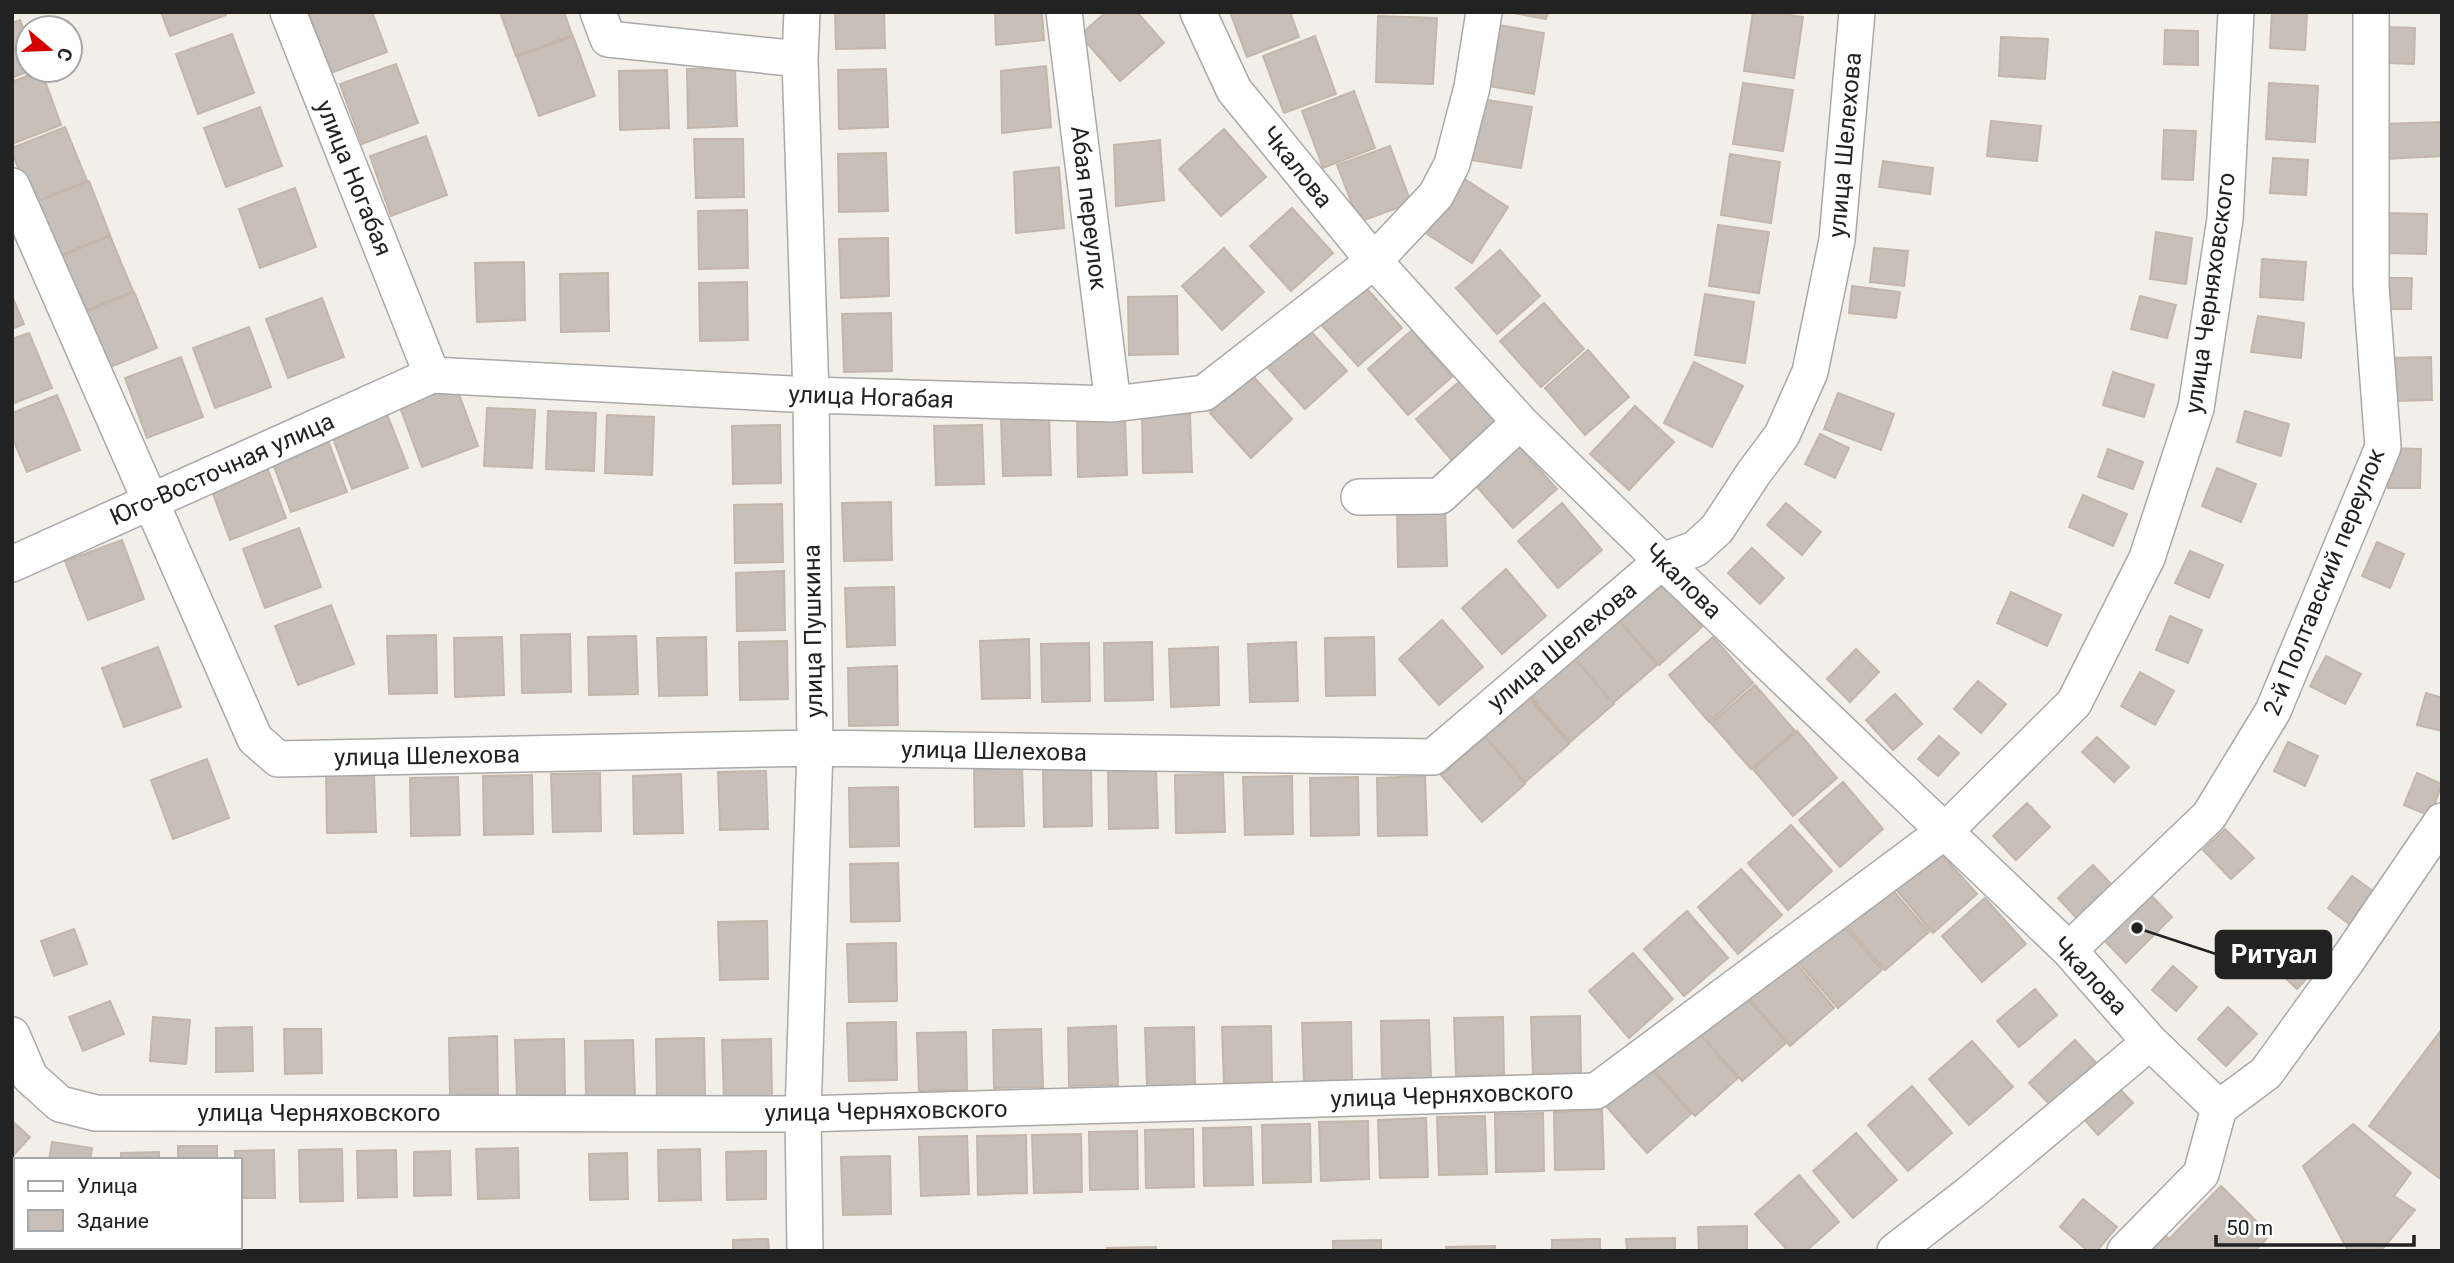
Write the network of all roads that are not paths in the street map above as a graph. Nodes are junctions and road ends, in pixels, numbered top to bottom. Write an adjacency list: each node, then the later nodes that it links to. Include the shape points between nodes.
1 (288, 12): 13 (street, улица Ногабая)
2 (598, 12): 10 (street, via 608,39)
3 (802, 12): 10 (street, улица Пушкина)
4 (1064, 12): 15 (street, Абая переулок)
5 (1198, 12): 12 (street, Чкалова, via 1234,90)
6 (1484, 12): 12 (street, улица Ногабая, via 1472,87 1452,164 1436,195)
7 (1857, 12): 19 (street, улица Шелехова, via 1838,240 1810,372 1782,435 1717,529 1695,549)
8 (2236, 12): 23 (street, улица Черняховского, via 2225,219 2196,408 2147,558 2074,703)
9 (2371, 12): 24 (street, 2-й Полтавский переулок, via 2371,287 2383,447 2273,711 2209,816)
10 (800, 59): 14 (street, улица Пушкина)
11 (12, 186): 18 (street, улица Шелехова)
12 (1374, 261): 15 (street, улица Ногабая, via 1204,393); 16 (street, Чкалова)
13 (432, 375): 14 (street, улица Ногабая); 18 (street, Юго-Восточная улица)
14 (811, 395): 15 (street, улица Ногабая); 21 (street, улица Пушкина)
15 (1113, 404)
16 (1520, 422): 17 (street, via 1440,496); 19 (street, Чкалова)
17 (1359, 497)
18 (150, 502): 20 (street, Юго-Восточная улица); 21 (street, улица Шелехова, via 255,739 278,759)
19 (1662, 561): 21 (street, улица Шелехова, via 1433,757); 23 (street, Чкалова)
20 (12, 564)
21 (815, 748): 28 (street, улица Пушкина)
22 (2442, 821): 27 (street, via 2266,1073)
23 (1945, 831): 24 (street, Чкалова); 28 (street, улица Черняховского, via 1596,1091)
24 (2068, 950): 26 (street, Чкалова)
25 (12, 1035): 28 (street, улица Черняховского, via 30,1077 60,1104 96,1113)
26 (2150, 1042): 27 (street, Чкалова); 30 (street)
27 (2219, 1108): 31 (street, via 2201,1174)
28 (803, 1114): 29 (street, улица Пушкина)
29 (805, 1251)
30 (1895, 1251)
31 (2125, 1251)

